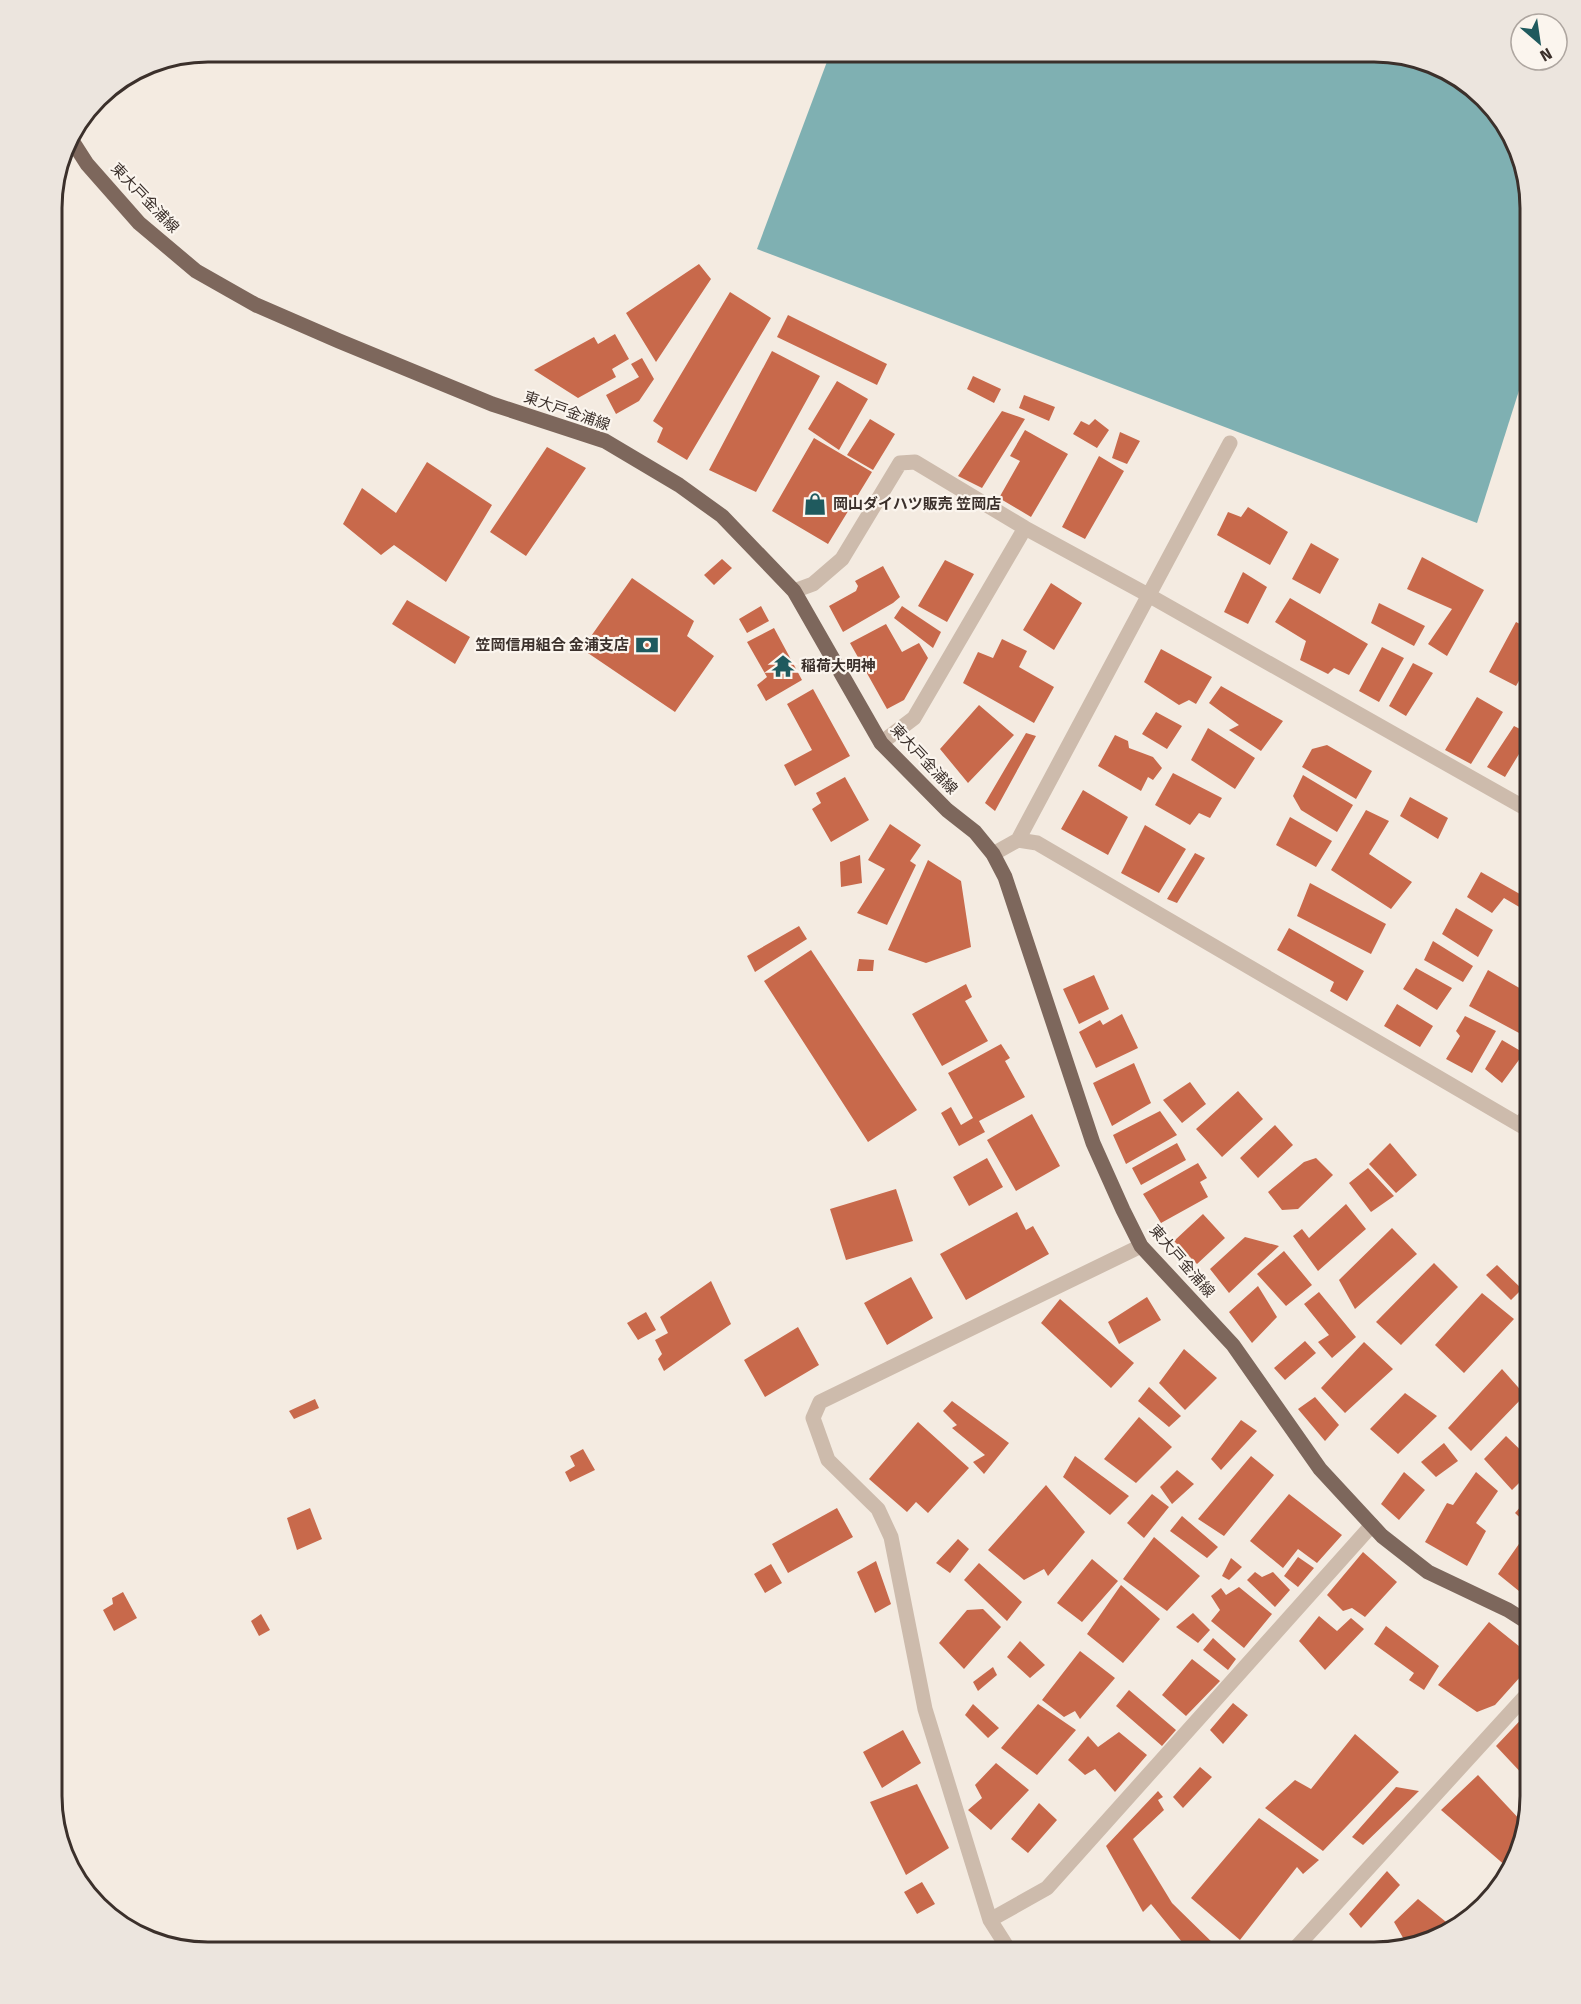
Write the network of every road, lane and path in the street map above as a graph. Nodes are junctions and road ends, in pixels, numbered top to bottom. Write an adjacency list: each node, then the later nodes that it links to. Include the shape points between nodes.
1 (76, 146): 4 (main road, 東大戸金浦線, via 139,222 196,272 256,305 339,342 492,404 605,441 722,516)
2 (1230, 443): 5 (street)
3 (1025, 528): 4 (street, via 915,462 900,463 842,559 813,584); 5 (street); 6 (street, via 914,718)
4 (794, 591): 6 (main road, 東大戸金浦線)
5 (1150, 596): 7 (street); 8 (street)
6 (881, 743): 9 (main road, 東大戸金浦線)
7 (1520, 805)
8 (1018, 840): 9 (street); 10 (street, via 1037,843)
9 (993, 854): 11 (main road, 東大戸金浦線, via 1005,877 1093,1143)
10 (1520, 1125)
11 (1141, 1246): 12 (main road, 東大戸金浦線, via 1233,1345 1320,1469); 15 (street, via 820,1402 813,1418 828,1460 878,1509 891,1537 925,1709)
12 (1372, 1526): 13 (main road, 東大戸金浦線, via 1428,1572); 15 (street, via 1047,1888)
13 (1520, 1618)
14 (1520, 1701): 17 (street)
15 (990, 1920): 16 (street)
16 (1004, 1942)
17 (1301, 1942)

